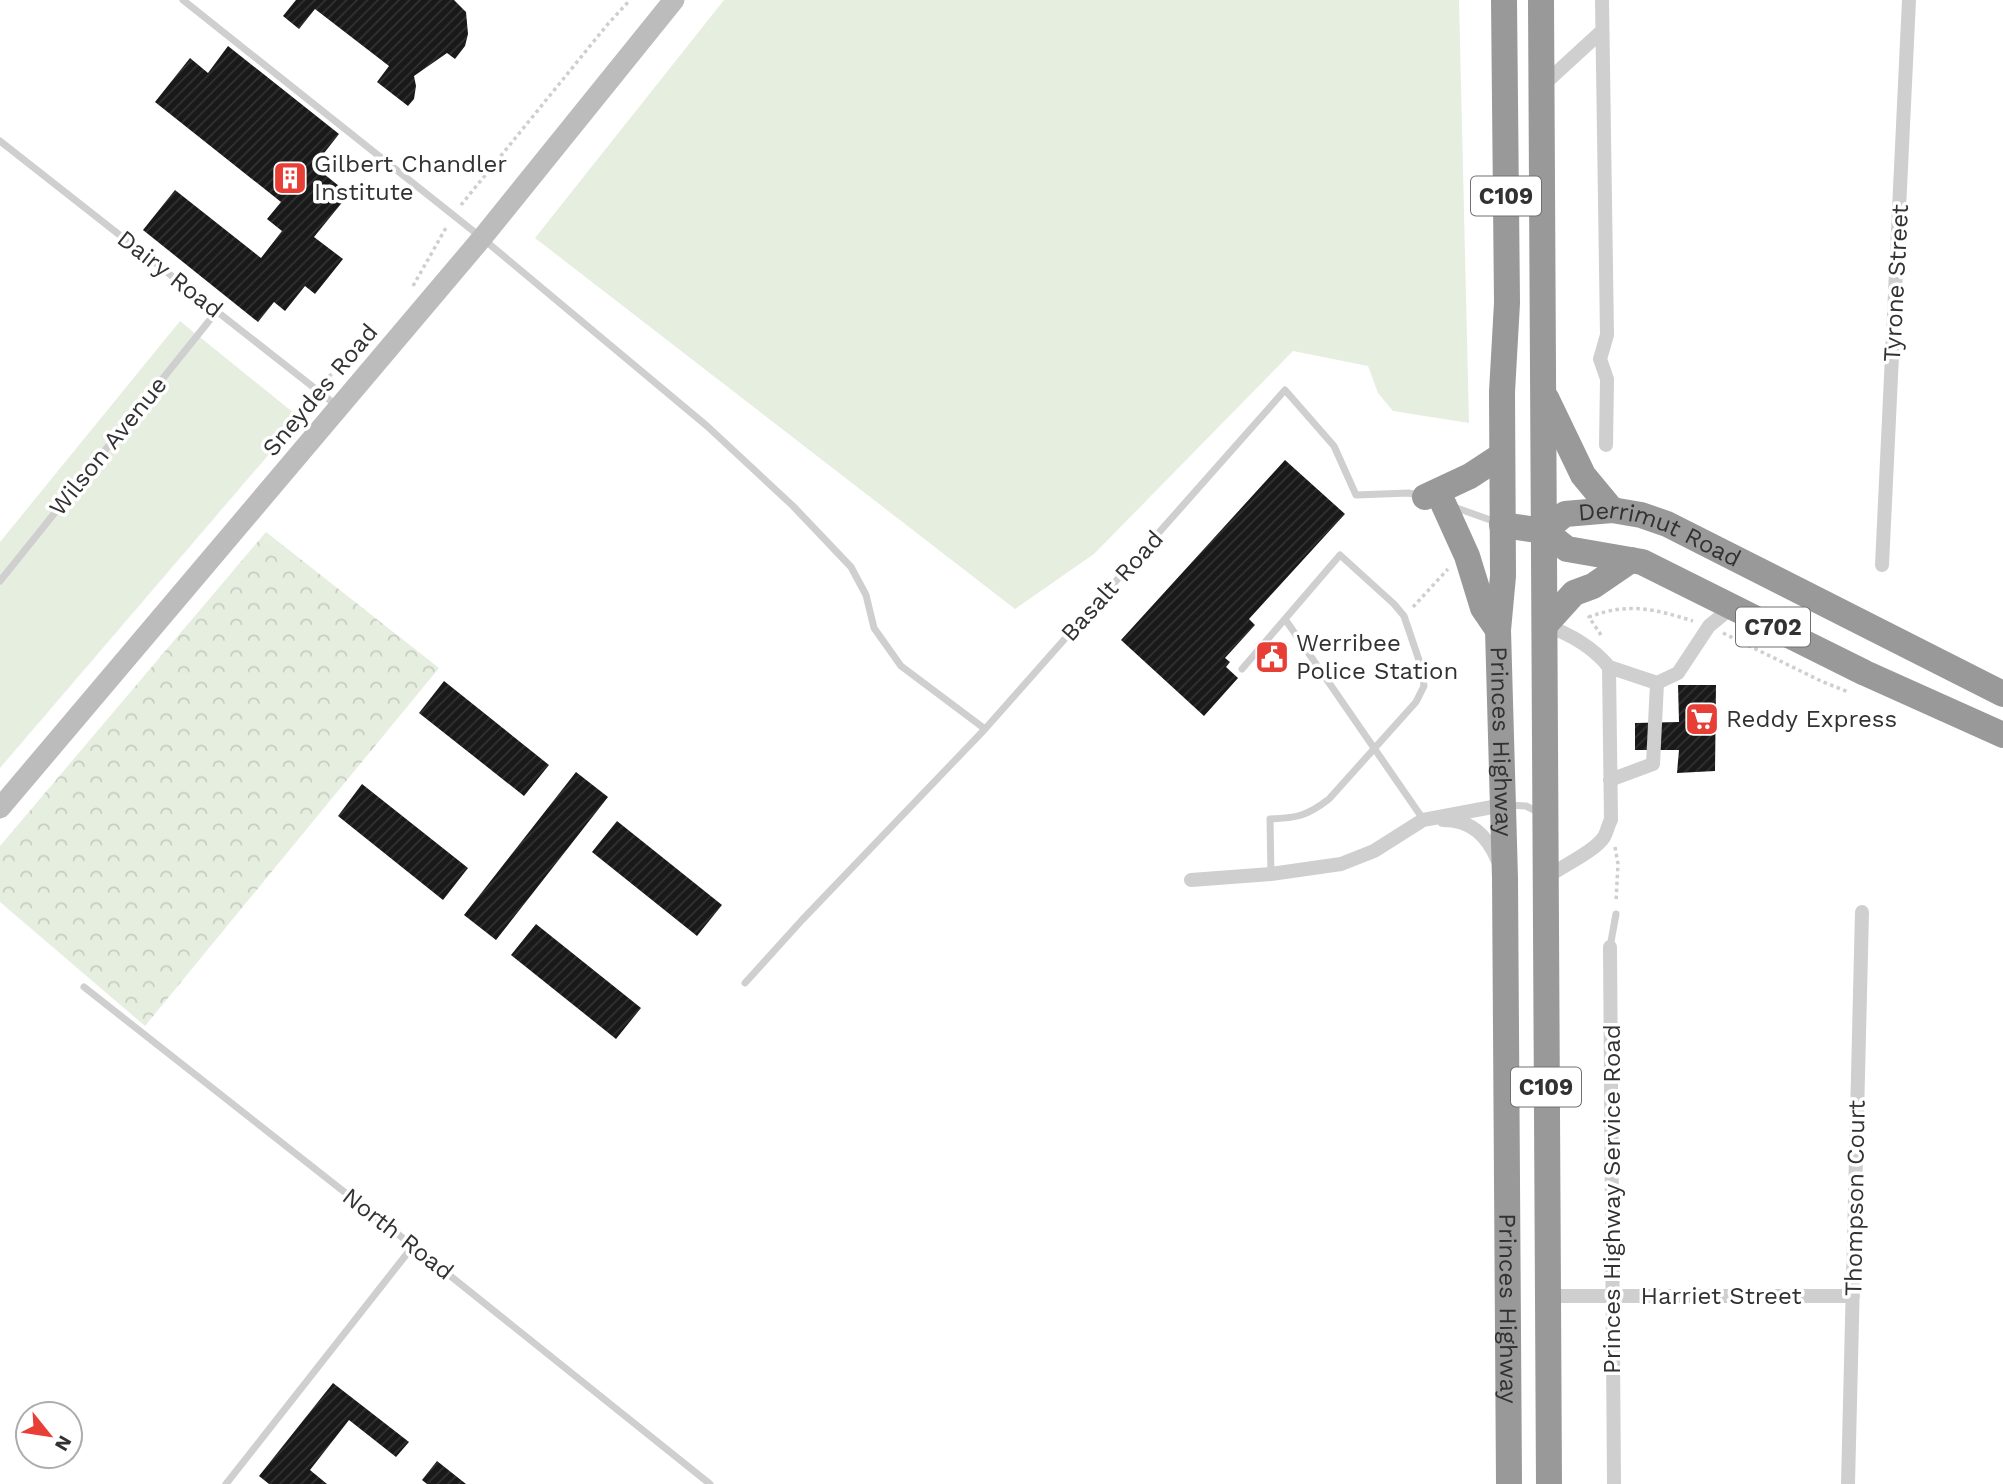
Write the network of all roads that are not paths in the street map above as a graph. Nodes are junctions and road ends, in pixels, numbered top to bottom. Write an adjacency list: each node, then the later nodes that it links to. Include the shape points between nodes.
1 (183, 0): 10 (lane)
2 (674, 0): 10 (main road, Sneydes Road)
3 (1504, 0): 15 (highway, Princes Highway / C109, via 1507,303)
4 (1541, 0): 8 (highway, Princes Highway / C109)
5 (1602, 0): 7 (street)
6 (1909, 0): 21 (street, Tyrone Street)
7 (1602, 31): 8 (street); 14 (street, via 1607,335 1600,359 1607,379)
8 (1542, 86): 12 (highway, Princes Highway / C109)
9 (0, 141): 11 (lane, Dairy Road)
10 (482, 238): 13 (main road, Sneydes Road); 31 (lane, via 707,426 793,506 851,567 866,596 874,628 901,666)
11 (217, 311): 13 (lane, Dairy Road); 22 (lane, Wilson Avenue)
12 (1543, 390): 17 (highway, via 1583,475); 19 (highway, Princes Highway / C109)
13 (339, 408): 36 (main road, Sneydes Road)
14 (1606, 445)
15 (1502, 455): 16 (highway); 18 (highway, Princes Highway / C109)
16 (1434, 500): 18 (lane, Basalt Road); 26 (highway, via 1467,556 1483,608); 31 (lane, Basalt Road, via 1409,493 1356,495 1335,446 1285,390)
17 (1612, 510): 19 (highway, Derrimut Road / C702, via 1565,514); 30 (highway, Derrimut Road / C702, via 1667,524)
18 (1502, 525): 19 (highway, C702); 26 (highway, Princes Highway / C109)
19 (1544, 531): 20 (highway, Derrimut Road / C702, via 1567,549); 25 (highway, Princes Highway / C109)
20 (1631, 560): 23 (highway, Derrimut Road / C702); 25 (highway, via 1574,593)
21 (1882, 565)
22 (0, 581)
23 (1732, 607): 29 (street, via 1709,626 1678,673); 32 (highway, Derrimut Road / C702)
24 (1285, 619): 28 (lane); 33 (lane); 33 (lane, via 1340,555 1404,616 1424,686 1416,702)
25 (1545, 625): 27 (street, via 1567,633); 37 (highway, Princes Highway / C109)
26 (1497, 630): 35 (highway, Princes Highway / C109)
27 (1609, 667): 29 (street); 34 (street)
28 (1242, 669)
29 (1657, 683): 34 (street, via 1653,764)
30 (2003, 694)
31 (985, 729): 46 (lane, Basalt Road)
32 (2003, 735)
33 (1374, 750): 38 (lane); 39 (lane, via 1313,812 1298,818 1270,819)
34 (1610, 780): 41 (street, via 1611,820 1603,838)
35 (1503, 805): 37 (lane, via 1526,806); 38 (street); 40 (highway, Princes Highway / C109)
36 (0, 808)
37 (1546, 819): 41 (highway, Princes Highway / C109)
38 (1423, 820): 39 (street, via 1374,851 1341,864); 40 (street, via 1459,820 1475,829 1491,845)
39 (1271, 874): 42 (street)
40 (1505, 878): 49 (highway, Princes Highway / C109)
41 (1546, 878): 50 (highway, Princes Highway / C109)
42 (1191, 880)
43 (1862, 912): 52 (street, Thompson Court)
44 (1616, 914): 45 (lane, Princes Highway Service Road)
45 (1610, 947): 51 (street, Princes Highway Service Road)
46 (745, 983)
47 (84, 987): 48 (lane, North Road)
48 (413, 1246): 53 (lane); 54 (lane, North Road)
49 (1507, 1295): 50 (highway); 55 (highway, Princes Highway / C109)
50 (1547, 1296): 51 (street, Harriet Street); 56 (highway, Princes Highway / C109)
51 (1614, 1296): 52 (street, Harriet Street); 57 (street, Princes Highway Service Road)
52 (1853, 1296): 58 (street, Thompson Court)
53 (226, 1484)
54 (710, 1484)
55 (1508, 1484)
56 (1549, 1484)
57 (1614, 1484)
58 (1848, 1484)

